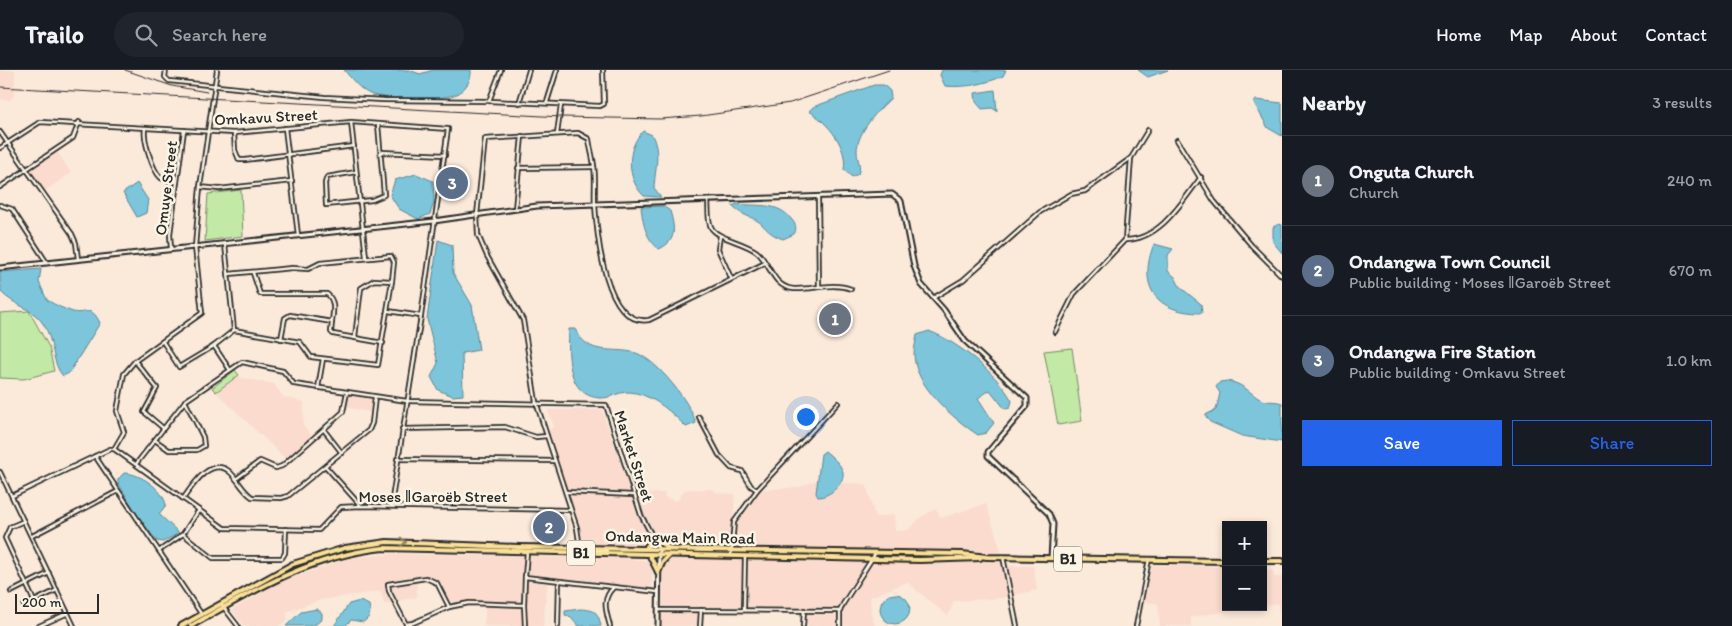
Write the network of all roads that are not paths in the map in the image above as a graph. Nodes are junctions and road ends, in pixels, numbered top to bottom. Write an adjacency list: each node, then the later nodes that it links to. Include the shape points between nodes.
1 (166, 70): 7 (street, via 164,77 169,81)
2 (217, 70): 7 (street)
3 (501, 70): 8 (street)
4 (529, 70): 9 (street)
5 (557, 70): 10 (street)
6 (603, 70): 11 (street, via 604,104)
7 (215, 85): 8 (street, via 324,97); 20 (street)
8 (489, 100): 9 (street)
9 (520, 103): 10 (street)
10 (547, 103): 11 (street)
11 (561, 105): 22 (street)
12 (79, 122): 15 (street, Omkavu Street); 25 (street, Omkavu Street, via 40,122); 33 (street, via 73,138)
13 (351, 122): 14 (street, Omkavu Street); 16 (street, Omkavu Street); 26 (street)
14 (378, 124): 28 (street); 30 (street, Omkavu Street, via 448,129)
15 (145, 128): 17 (street, Omkavu Street); 38 (street, via 145,141 159,176)
16 (285, 128): 21 (street, Omkavu Street); 29 (street)
17 (184, 130): 20 (street, Omkavu Street); 38 (street, Omuye Street)
18 (1148, 130): 31 (street)
19 (0, 132): 25 (street)
20 (208, 132): 21 (street, Omkavu Street); 40 (street)
21 (234, 133): 29 (street, via 239,160)
22 (557, 134): 23 (street); 32 (street, via 578,133 589,139)
23 (522, 136): 34 (street); 47 (street, via 485,139)
24 (1178, 140): 36 (street)
25 (8, 143): 27 (street, Omkavu Street); 33 (street)
26 (354, 146): 29 (street); 35 (street)
27 (0, 148)
28 (381, 152): 30 (street); 43 (street, via 384,195)
29 (288, 154): 37 (street)
30 (444, 155): 48 (street, Omkavu Street)
31 (1131, 158): 52 (street); 68 (street, via 1085,190 1071,194 1040,212 963,280)
32 (594, 167): 34 (street); 45 (street)
33 (26, 168): 39 (street); 57 (street, via 72,234)
34 (518, 168): 46 (street)
35 (356, 172): 43 (street); 43 (street, via 327,176 326,205)
36 (1201, 176): 52 (street, via 1162,224 1144,238); 63 (street, via 1214,201)
37 (292, 181): 40 (street, via 220,189); 50 (street)
38 (177, 182): 55 (street, Omuye Street)
39 (0, 187)
40 (200, 187): 54 (street)
41 (818, 196): 42 (street); 66 (street); 68 (street, via 892,194 899,197 919,279)
42 (708, 201): 45 (street); 51 (street, via 710,226)
43 (359, 202): 49 (street)
44 (0, 205): 58 (street, via 12,210)
45 (595, 205): 46 (street); 64 (street, via 608,287 616,304 638,320 649,320)
46 (515, 209): 47 (street)
47 (477, 216): 48 (street); 87 (street, via 481,245 523,320)
48 (434, 221): 49 (street); 70 (street, Omkavu Street)
49 (362, 228): 50 (street); 56 (street)
50 (298, 235): 53 (street)
51 (720, 236): 59 (street, via 741,242 759,254); 64 (street, via 718,249)
52 (1124, 240): 73 (street, via 1074,294)
53 (225, 244): 54 (street); 62 (street)
54 (195, 247): 55 (street); 76 (street, via 202,313)
55 (171, 249): 57 (street)
56 (366, 257): 61 (street, via 320,262 308,269); 65 (street, via 391,256 394,262)
57 (78, 259): 58 (street)
58 (47, 263): 60 (street)
59 (765, 263): 64 (street); 66 (street, via 773,277 787,287)
60 (0, 268)
61 (253, 272): 62 (street); 71 (street, via 260,294 327,294 334,304)
62 (229, 274): 72 (street)
63 (1282, 276)
64 (732, 278)
65 (392, 281): 69 (street); 74 (street, via 374,280 361,288)
66 (819, 287): 67 (street)
67 (851, 289)
68 (933, 298): 140 (street, via 966,341 1027,398 1026,406 988,456 1049,514 1053,524)
69 (388, 311): 70 (street); 77 (street)
70 (421, 316): 86 (street, Omkavu Street)
71 (332, 322): 74 (street, via 333,334); 75 (street, via 287,316)
72 (234, 330): 75 (street); 78 (street)
73 (1055, 332)
74 (355, 337): 77 (street)
75 (281, 339): 79 (street, via 300,342 312,357)
76 (163, 342): 78 (street, via 179,367); 80 (street)
77 (383, 343): 79 (street, via 378,365)
78 (214, 346): 81 (street)
79 (323, 359): 82 (street)
80 (135, 362): 90 (street, via 157,388 144,412); 95 (street, via 124,374 120,386 117,411 124,432)
81 (230, 370): 82 (street, via 242,362 248,363 283,371 294,384); 85 (street)
82 (318, 388): 83 (street)
83 (347, 392): 84 (street); 92 (street, via 343,412)
84 (375, 397): 86 (street); 96 (street, via 371,427)
85 (185, 401): 90 (street); 94 (street, via 203,437 204,446 197,450 168,450)
86 (407, 402): 87 (street); 91 (street, Omkavu Street)
87 (536, 402): 93 (street); 107 (street, Market Street, via 606,404)
88 (838, 403): 104 (street)
89 (699, 417): 104 (street, via 719,455 731,468 742,471)
90 (163, 428): 94 (street)
91 (402, 429): 93 (street, via 505,427 536,437); 98 (street, Omkavu Street)
92 (324, 430): 96 (street); 103 (street, via 279,469 260,461)
93 (547, 436): 99 (street)
94 (154, 440): 100 (street)
95 (114, 449): 97 (street); 100 (street, Moses ǁGaroëb Street)
96 (342, 453): 101 (street)
97 (95, 455): 105 (street); 108 (street)
98 (397, 459): 99 (street); 110 (street, Omkavu Street)
99 (556, 462): 106 (street)
100 (136, 464): 109 (street, Moses ǁGaroëb Street)
101 (326, 466): 103 (street, via 281,498 250,496); 111 (street)
102 (0, 472): 108 (street)
103 (236, 479): 109 (street, via 226,469 210,470 198,477)
104 (757, 490): 131 (street, via 734,522)
105 (118, 491): 117 (street); 127 (street)
106 (565, 492): 107 (street); 113 (street)
107 (634, 495): 119 (street, Market Street)
108 (12, 496): 114 (street)
109 (182, 499): 112 (street, Moses ǁGaroëb Street)
110 (391, 505): 111 (street, Moses ǁGaroëb Street); 113 (street, Moses ǁGaroëb Street)
111 (361, 506): 115 (street, Moses ǁGaroëb Street, via 341,507 318,530)
112 (199, 510): 115 (street, Moses ǁGaroëb Street, via 224,528); 116 (street)
113 (570, 510): 123 (street, via 577,528)
114 (24, 520): 117 (street); 118 (street, via 10,527)
115 (286, 529): 116 (street, via 282,558 213,558)
116 (183, 534): 127 (street)
117 (32, 536): 147 (street)
118 (5, 538): 120 (street); 150 (street)
119 (653, 538): 124 (main road); 125 (street, Market Street); 130 (main road)
120 (0, 541)
121 (368, 544): 122 (main road, Ondangwa Main Road / B1, one-way to 122, via 396,542); 126 (main road); 158 (main road, Ondangwa Main Road / B1, via 294,564)
122 (527, 547): 123 (main road, Ondangwa Main Road / B1); 129 (street)
123 (579, 548): 124 (main road, Ondangwa Main Road / B1); 132 (street)
124 (644, 548): 125 (main road, Ondangwa Main Road / B1)
125 (658, 549): 130 (main road, Ondangwa Main Road / B1); 134 (street)
126 (368, 550): 129 (main road, Ondangwa Main Road / B1); 158 (main road, Ondangwa Main Road / B1, via 298,569)
127 (159, 551): 166 (street)
128 (783, 551): 131 (main road, Ondangwa Main Road / B1); 135 (main road, Ondangwa Main Road / B1); 137 (main road)
129 (527, 552): 132 (main road, Ondangwa Main Road / B1); 148 (street)
130 (670, 552): 131 (main road, Ondangwa Main Road / B1); 134 (main road, Ondangwa Main Road / B1); 146 (main road)
131 (731, 553): 136 (main road, Ondangwa Main Road / B1)
132 (624, 554): 133 (main road, Ondangwa Main Road / B1)
133 (649, 554): 134 (main road, Ondangwa Main Road / B1); 146 (main road)
134 (658, 554): 146 (street)
135 (875, 554): 138 (main road, Ondangwa Main Road / B1); 141 (street)
136 (745, 556): 137 (main road, Ondangwa Main Road / B1); 160 (street)
137 (783, 557): 141 (main road, Ondangwa Main Road / B1)
138 (988, 557): 139 (main road, Ondangwa Main Road / B1); 141 (main road, Ondangwa Main Road / B1)
139 (1003, 558): 140 (main road, Ondangwa Main Road / B1); 179 (street)
140 (1051, 558): 142 (main road, Ondangwa Main Road / B1)
141 (872, 559): 164 (street)
142 (1149, 559): 143 (main road, B1); 180 (street)
143 (1222, 561)
144 (1267, 561): 145 (main road)
145 (1282, 561)
146 (658, 572): 154 (street)
147 (49, 573): 150 (street); 152 (street)
148 (525, 577): 149 (street); 156 (street)
149 (559, 581): 151 (street); 173 (street)
150 (26, 584): 153 (street); 155 (street)
151 (614, 587): 154 (street); 174 (street, via 605,601)
152 (57, 590): 155 (street); 165 (street)
153 (11, 592)
154 (658, 592): 161 (street)
155 (34, 601): 157 (street)
156 (524, 604): 159 (street, via 469,603); 172 (street)
157 (24, 606)
158 (222, 606): 166 (main road, Ondangwa Main Road / B1); 170 (main road, Ondangwa Main Road / B1); 171 (street)
159 (449, 607): 159 (street, via 406,624 387,588 388,584 426,578 434,580)
160 (744, 609): 162 (street); 163 (street)
161 (658, 610): 162 (street); 175 (street)
162 (701, 610): 176 (street)
163 (804, 610): 164 (street); 177 (street)
164 (840, 611): 178 (street)
165 (68, 613): 167 (street); 168 (street)
166 (202, 615): 169 (main road, Ondangwa Main Road / B1)
167 (38, 626)
168 (74, 626)
169 (181, 626)
170 (191, 626)
171 (238, 626)
172 (526, 626)
173 (558, 626)
174 (610, 626)
175 (658, 626)
176 (700, 626)
177 (803, 626)
178 (840, 626)
179 (1017, 626)
180 (1136, 626)

